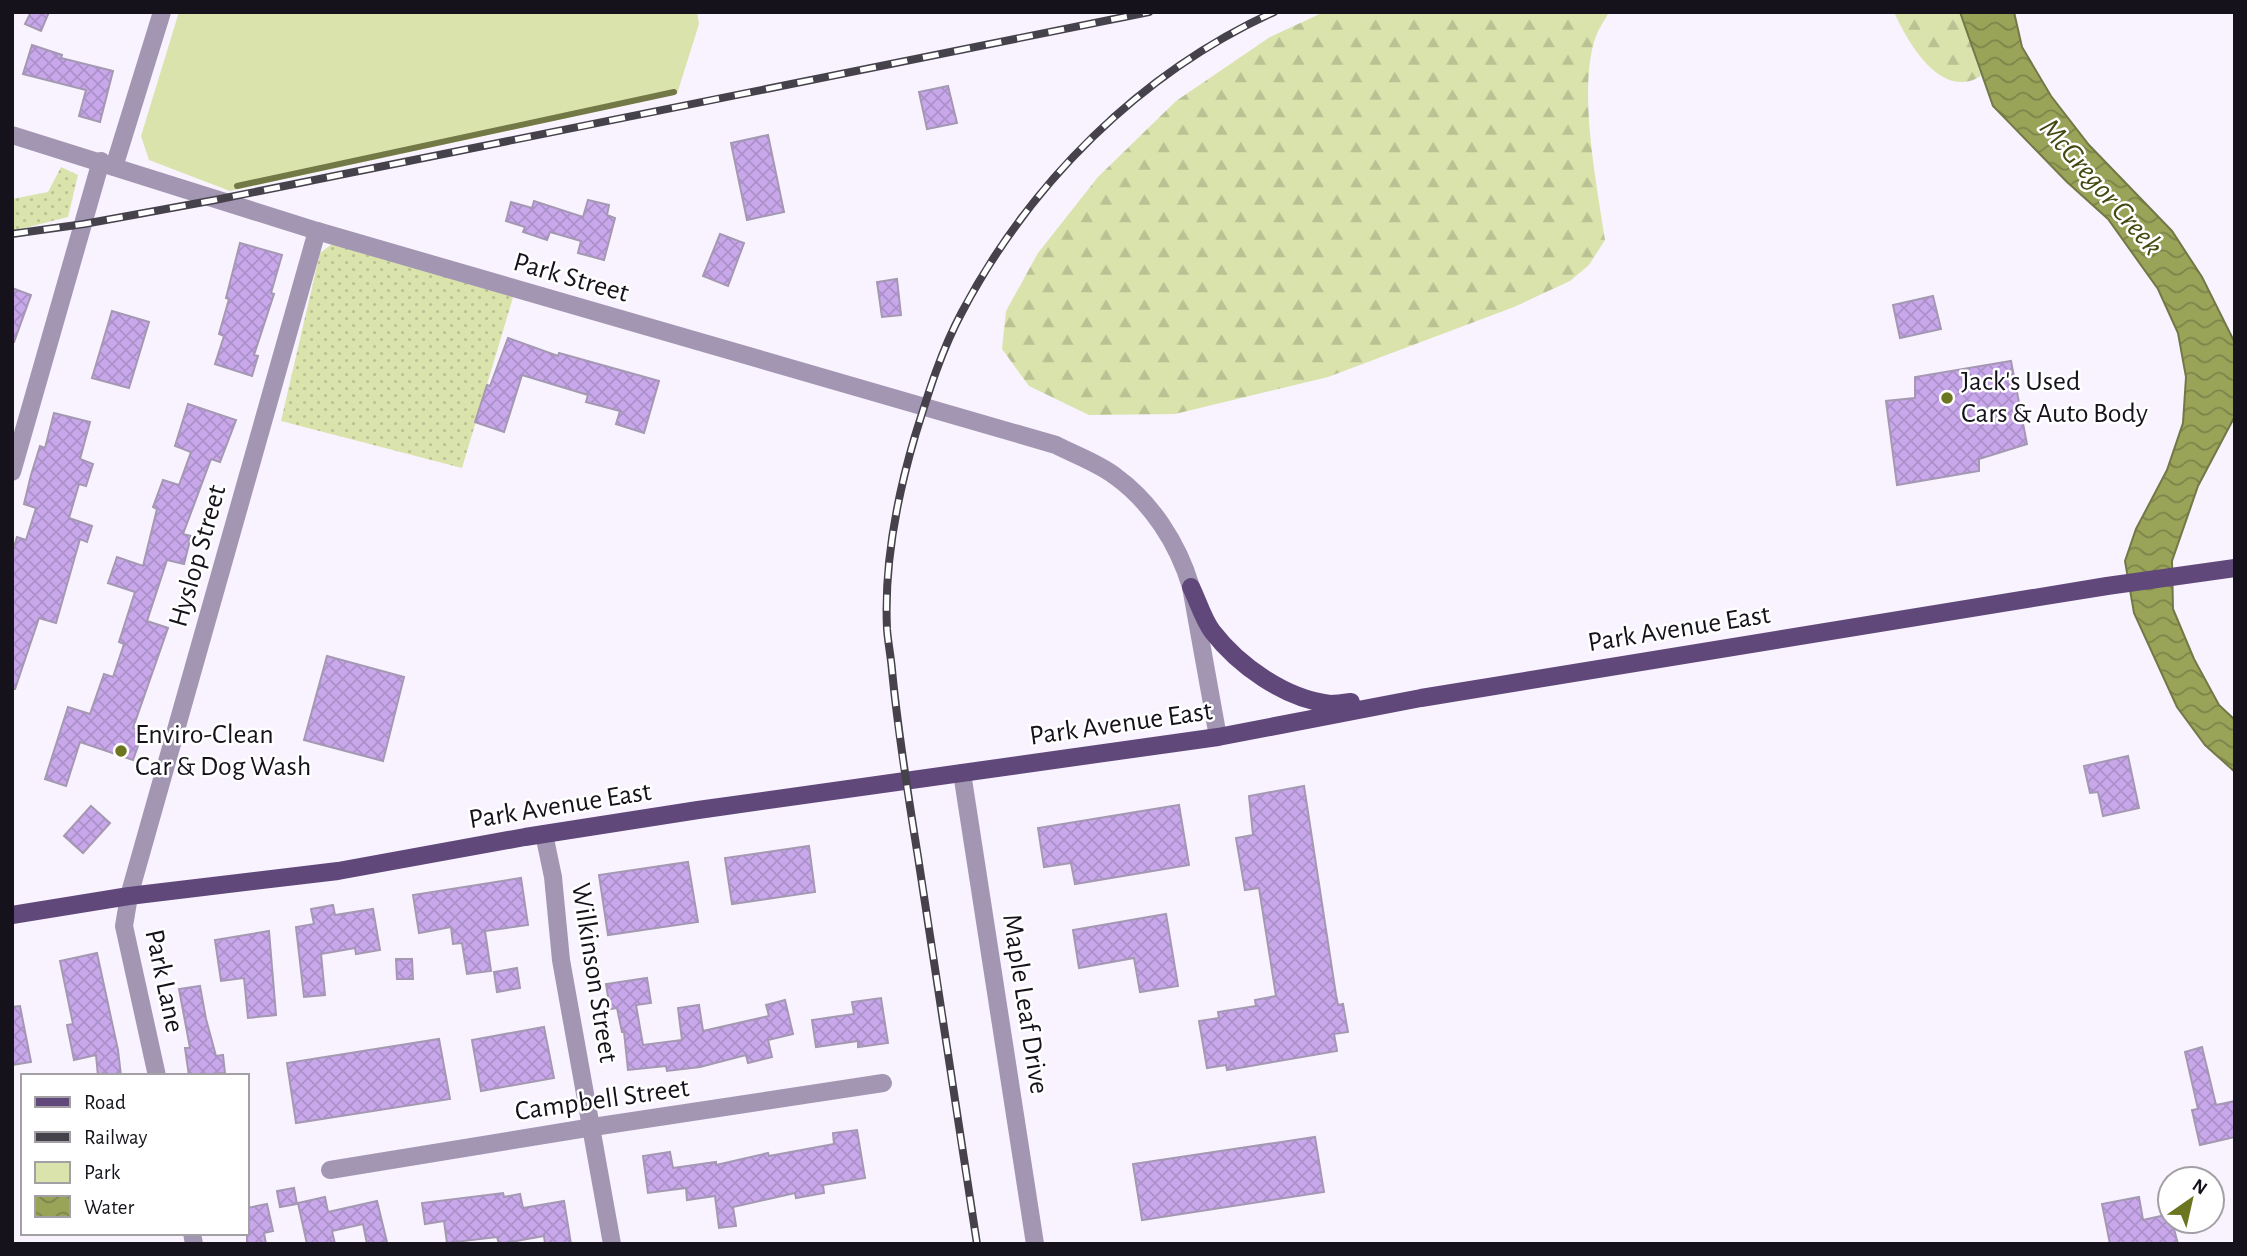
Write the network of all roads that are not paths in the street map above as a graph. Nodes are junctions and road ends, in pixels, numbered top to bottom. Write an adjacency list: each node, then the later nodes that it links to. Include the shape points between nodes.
1 (162, 12): 3 (street)
2 (12, 135): 3 (street, Park Street)
3 (107, 164): 4 (street, Park Street); 5 (street)
4 (317, 230): 7 (street, Park Street, via 1056,445 1112,474 1135,492 1164,528); 12 (street, Hyslop Street)
5 (12, 472)
6 (2235, 568): 8 (main road, Park Avenue East)
7 (1191, 587): 8 (main road, via 1210,628 1224,645 1280,687 1330,704); 9 (street, Park Street)
8 (1421, 698): 9 (main road, Park Avenue East)
9 (1218, 737): 10 (main road, Park Avenue East)
10 (962, 773): 11 (main road, Park Avenue East); 19 (street, Maple Leaf Drive)
11 (544, 834): 12 (main road, Park Avenue East, via 338,871); 16 (street, Wilkinson Street, via 561,960)
12 (129, 896): 13 (main road, Park Avenue East); 14 (street, Park Lane, via 124,926)
13 (12, 915)
14 (157, 1074)
15 (883, 1083): 16 (street, Campbell Street)
16 (593, 1127): 17 (street, Campbell Street); 18 (street, Wilkinson Street)
17 (330, 1170)
18 (612, 1244)
19 (1035, 1244)

